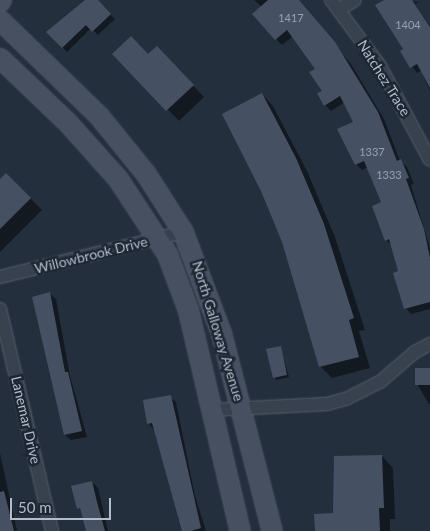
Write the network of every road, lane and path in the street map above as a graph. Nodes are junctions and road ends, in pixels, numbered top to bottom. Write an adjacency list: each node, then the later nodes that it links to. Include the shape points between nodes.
1 (354, 0): 2 (street)
2 (336, 5): 5 (street, Natchez Trace, via 380,66)
3 (0, 20): 6 (main road, North Galloway Avenue, via 99,116 146,174)
4 (0, 58): 7 (main road, North Galloway Avenue, via 100,159 142,212)
5 (430, 160)
6 (183, 232): 7 (street, Willowbrook Drive); 11 (main road, North Galloway Avenue, via 210,297)
7 (158, 239): 8 (street, Willowbrook Drive); 12 (main road, North Galloway Avenue, via 188,310)
8 (0, 277)
9 (0, 309): 13 (street, Lanemar Drive)
10 (430, 344): 11 (street, via 374,385 346,399 327,404)
11 (242, 409): 12 (street); 15 (main road, North Galloway Avenue)
12 (212, 410): 14 (main road, North Galloway Avenue)
13 (52, 531)
14 (240, 531)
15 (272, 531)

